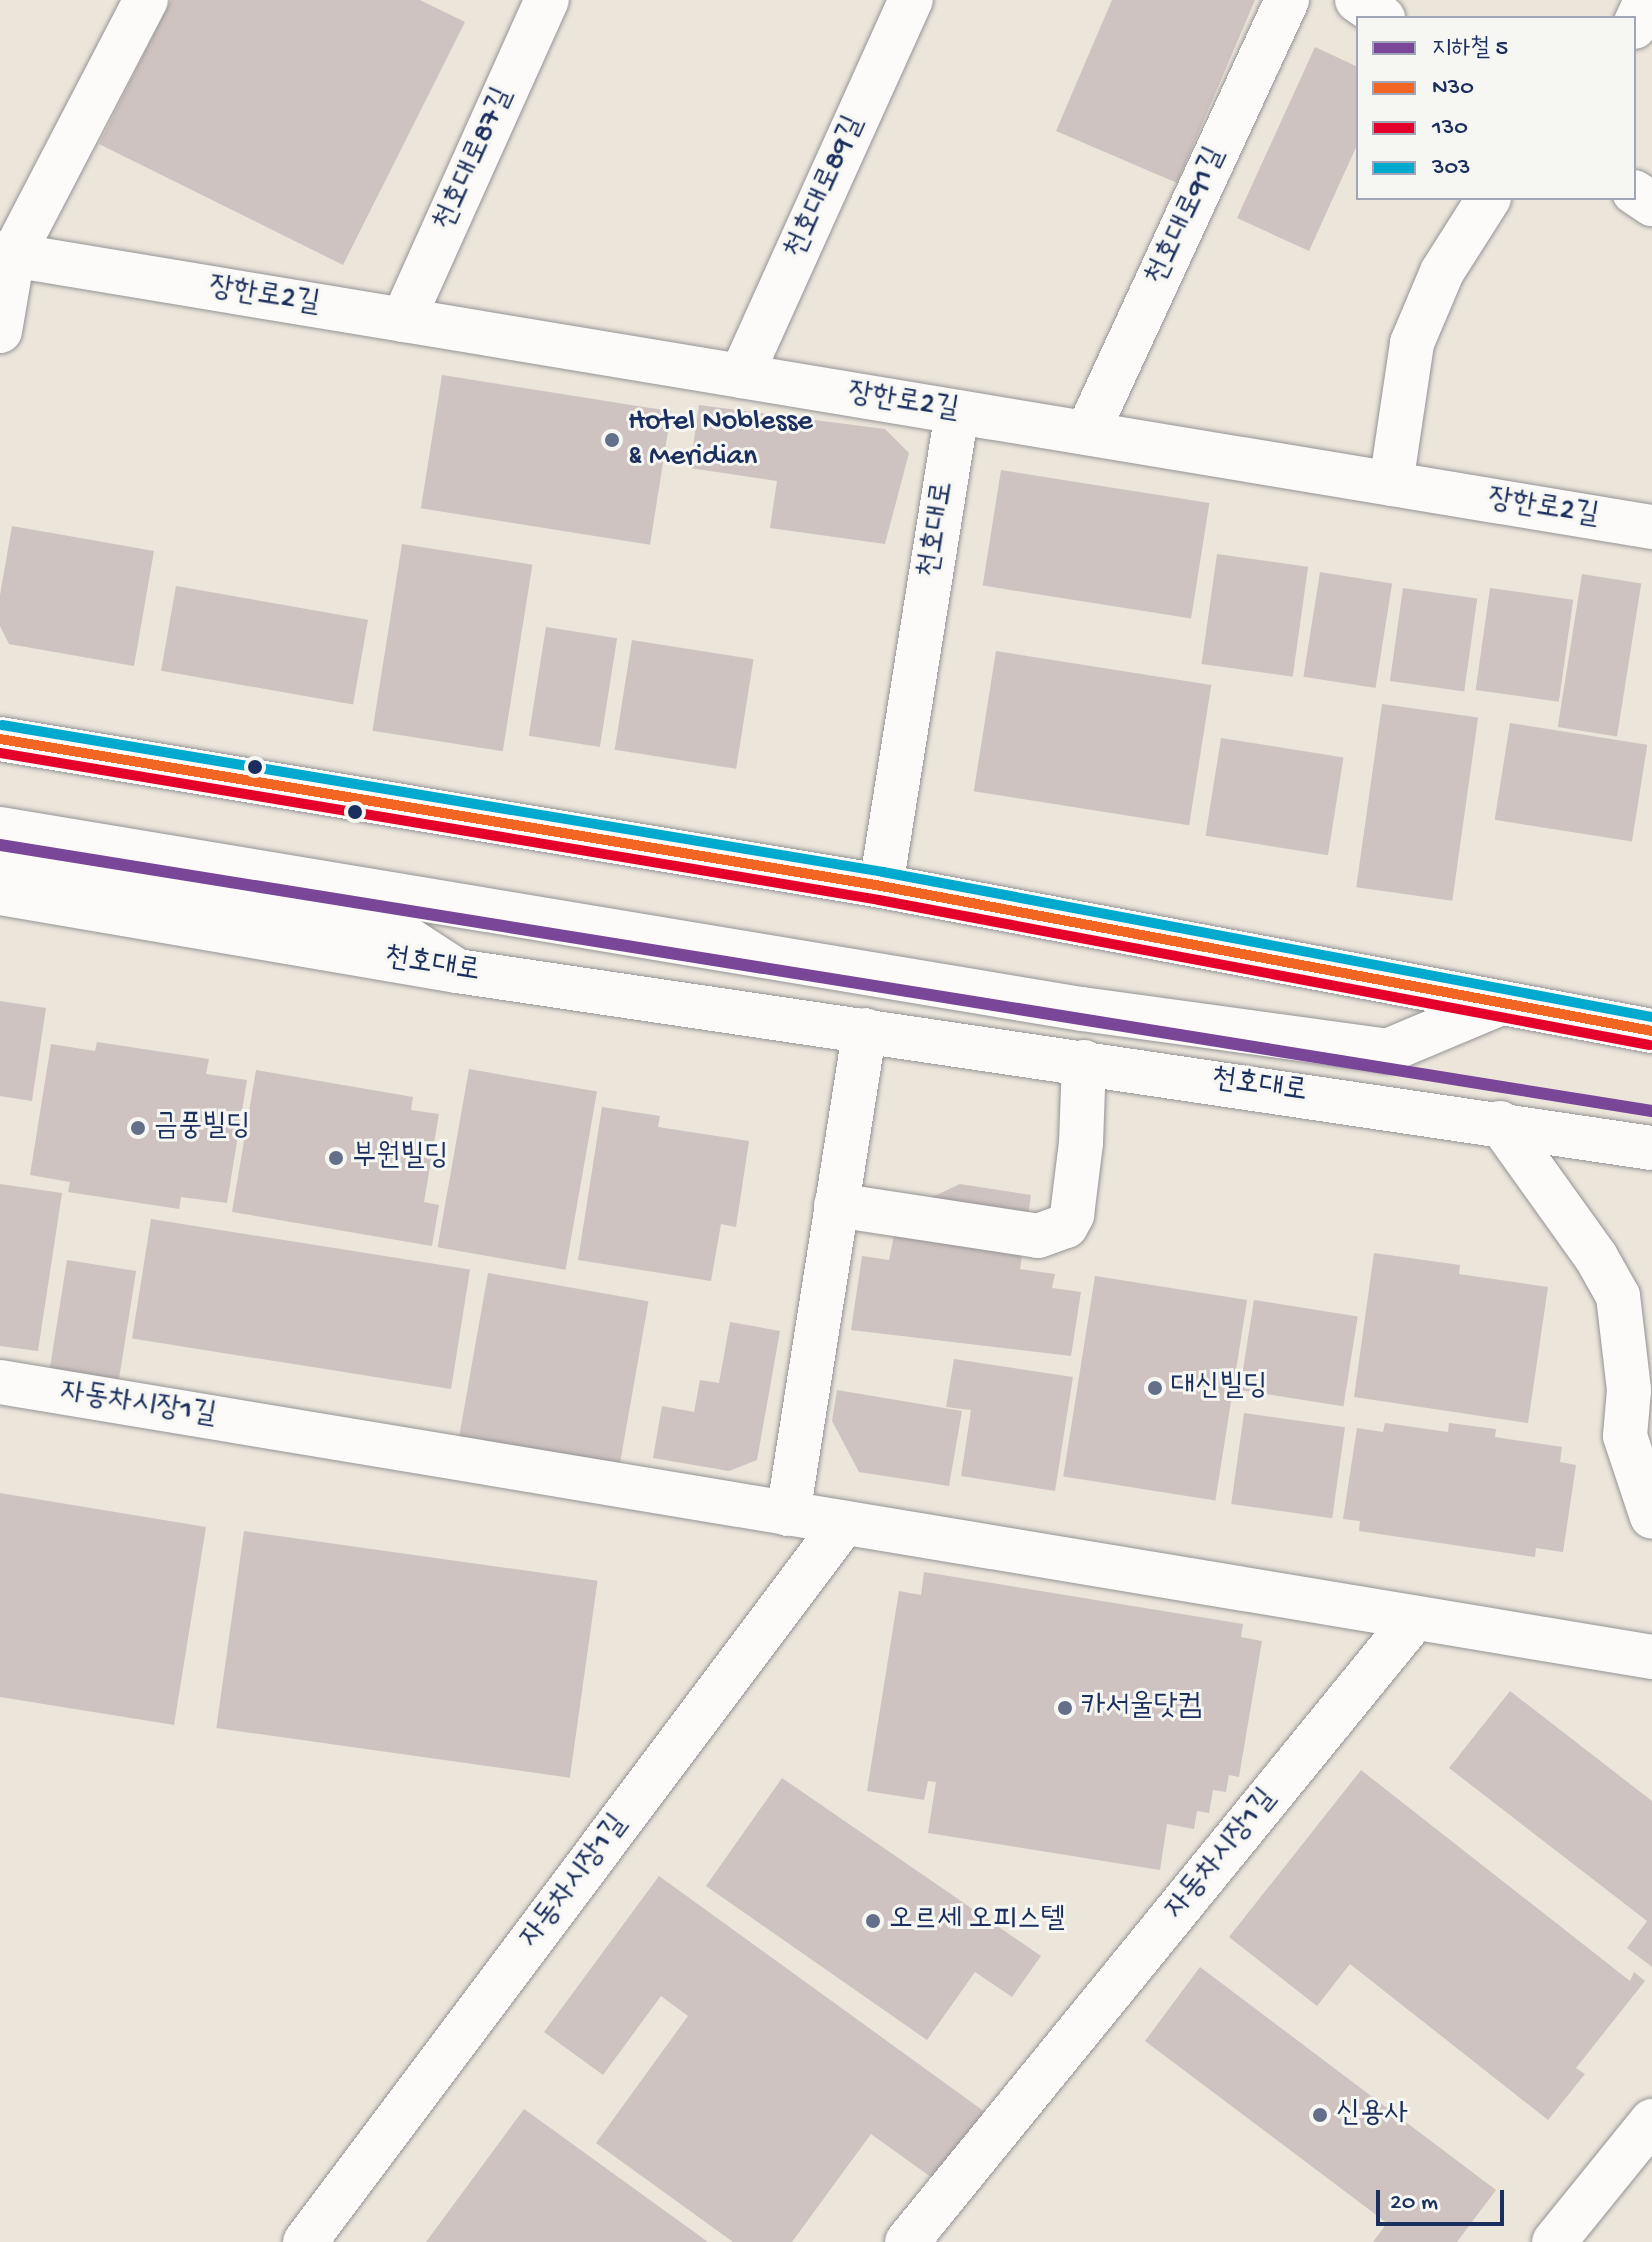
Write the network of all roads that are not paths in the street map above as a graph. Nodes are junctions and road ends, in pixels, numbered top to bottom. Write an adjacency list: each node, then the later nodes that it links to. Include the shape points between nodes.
1 (146, 0): 10 (street)
2 (547, 0): 11 (street, 천호대로87길)
3 (911, 0): 13 (street, 천호대로89길)
4 (1287, 0): 15 (street, 천호대로91길)
5 (1357, 0): 7 (street)
6 (1646, 0): 8 (street)
7 (1380, 16)
8 (1636, 22)
9 (1488, 200): 16 (street, via 1442,272 1412,343)
10 (6, 254): 11 (street, 장한로2길); 12 (street)
11 (403, 320): 13 (street, 장한로2길)
12 (0, 331)
13 (741, 376): 14 (street, 장한로2길)
14 (957, 412): 15 (street, 장한로2길); 21 (street, 천호대로)
15 (1087, 433): 16 (street, 장한로2길)
16 (1391, 484): 17 (street, 장한로2길)
17 (1652, 527)
18 (0, 739): 21 (street)
19 (0, 829): 24 (street, via 1082,1009 1387,1051)
20 (0, 870): 23 (street, via 411,941)
21 (881, 886): 24 (street)
22 (0, 893): 23 (street, 천호대로)
23 (457, 971): 25 (street, 천호대로)
24 (1501, 1003): 26 (street)
25 (865, 1030): 27 (street, 천호대로); 30 (street)
26 (1652, 1031)
27 (1084, 1062): 28 (street, 천호대로); 30 (street, via 1081,1143 1066,1226 1038,1236)
28 (1500, 1123): 29 (street, 천호대로); 33 (street, via 1618,1296 1629,1390 1625,1436)
29 (1652, 1148)
30 (836, 1205): 32 (street)
31 (0, 1382): 32 (street, 자동차시장1길)
32 (788, 1514): 34 (street, 자동차시장1길)
33 (1652, 1517)
34 (844, 1523): 35 (street, 자동차시장1길); 38 (street, 자동차시장1길)
35 (1415, 1618): 36 (street, 자동차시장1길); 39 (street, 자동차시장1길)
36 (1652, 1657)
37 (1652, 2121): 40 (street)
38 (305, 2242)
39 (907, 2242)
40 (1554, 2242)

